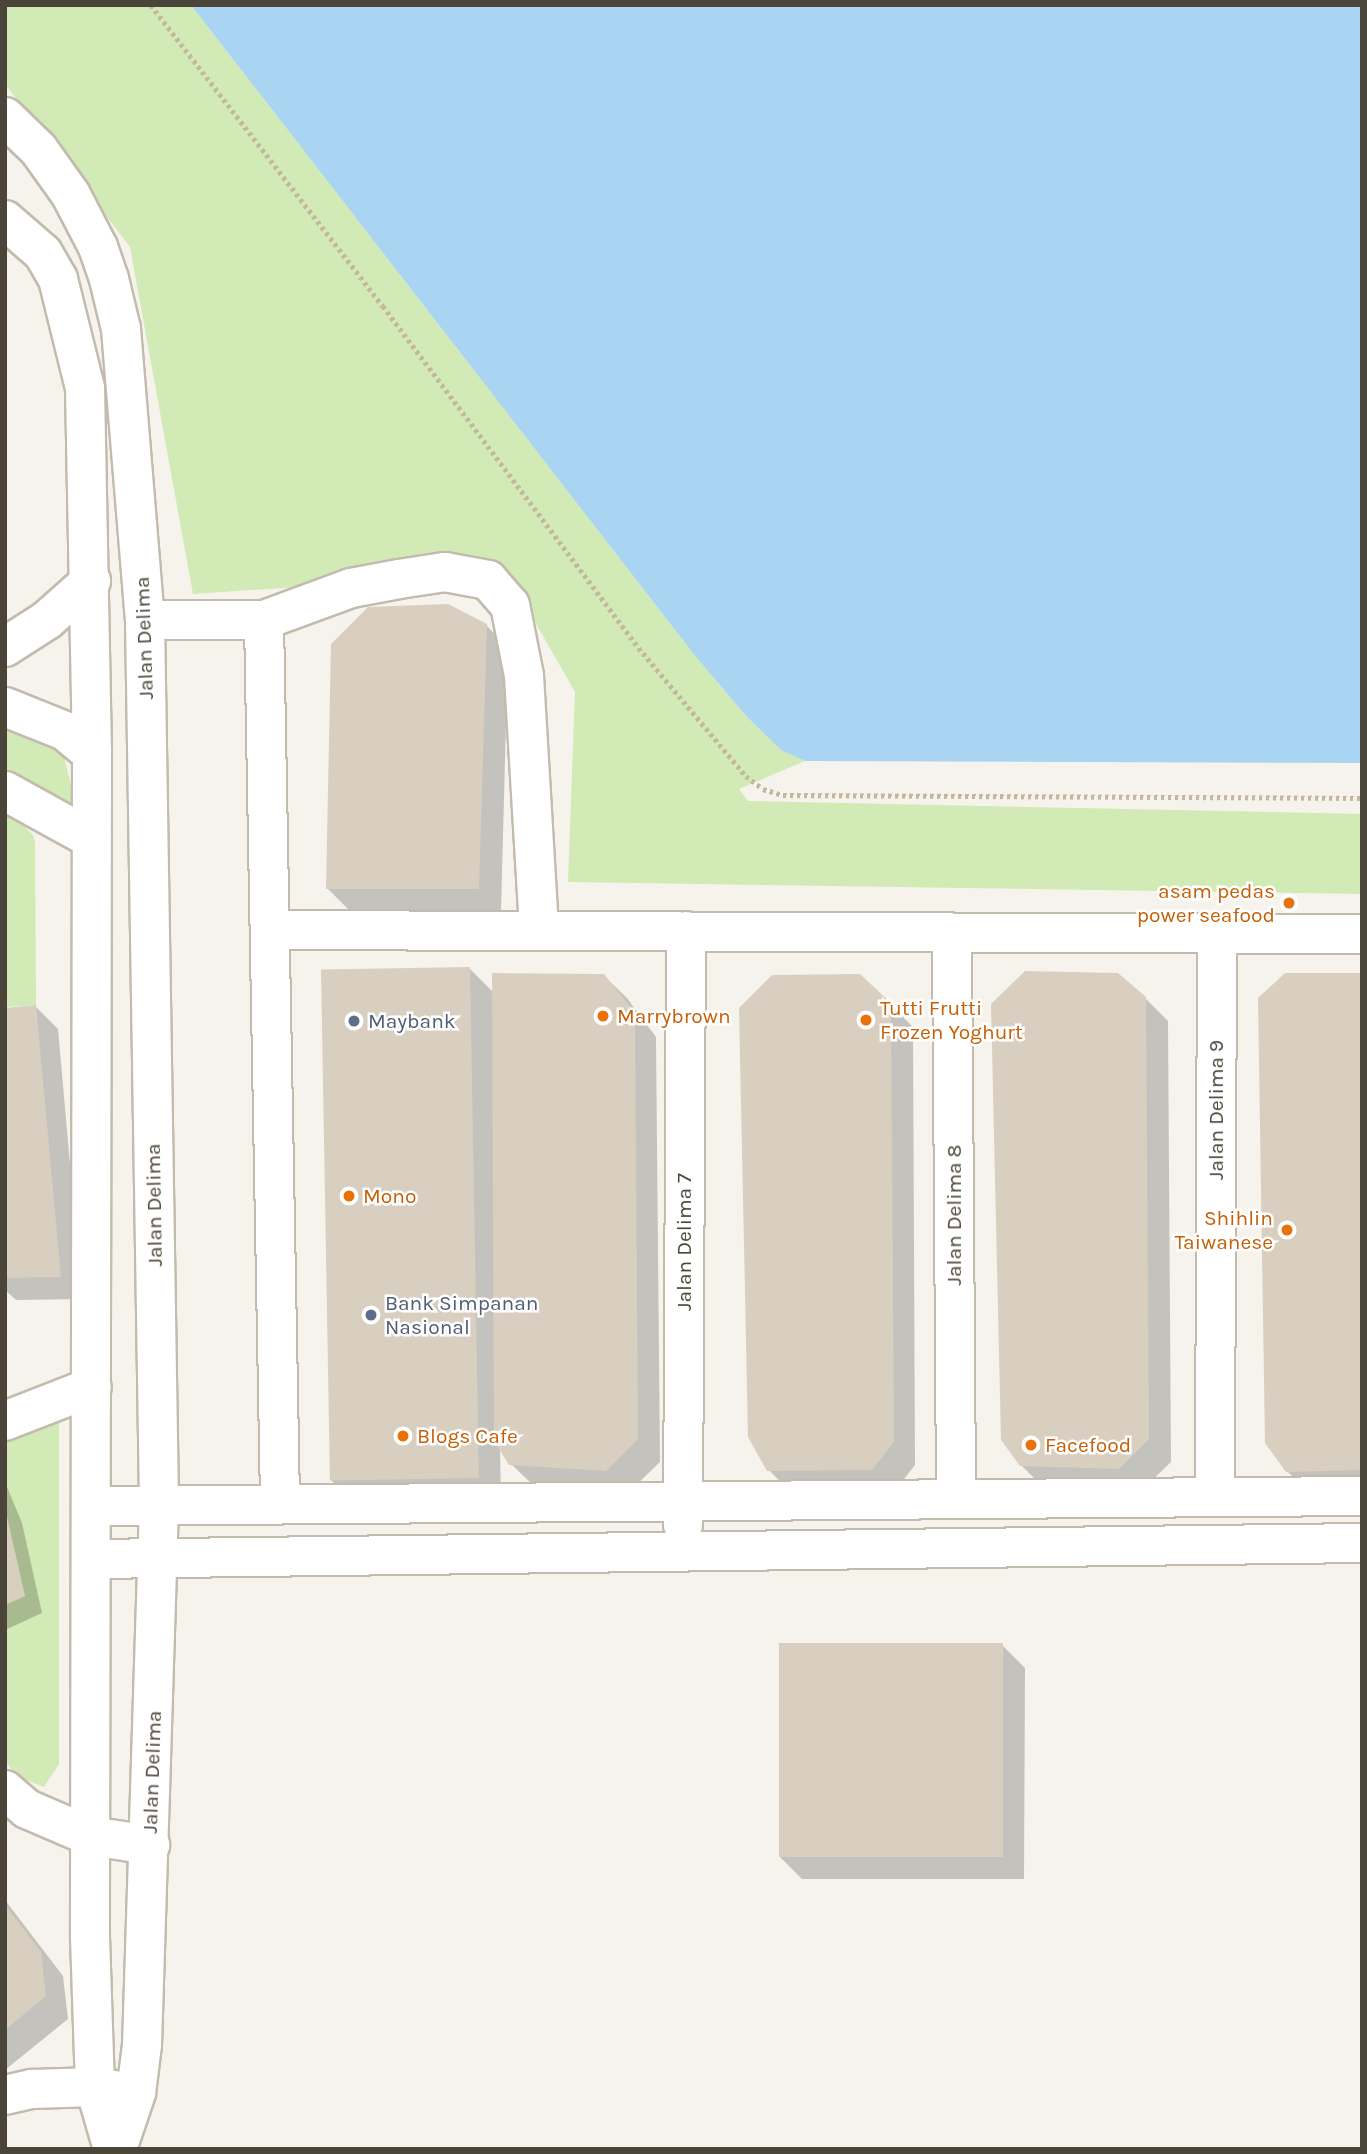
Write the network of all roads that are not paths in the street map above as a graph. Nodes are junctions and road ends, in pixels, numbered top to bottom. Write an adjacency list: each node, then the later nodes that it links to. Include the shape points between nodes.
1 (5, 117): 4 (street, Jalan Delima, via 39,150 71,195 109,279 121,329)
2 (5, 220): 3 (street, via 43,253 58,279 70,324 85,388)
3 (91, 581): 6 (street, via 47,620); 8 (street)
4 (145, 620): 5 (street); 24 (street, Jalan Delima)
5 (264, 620): 11 (street); 12 (street, via 351,588 445,572 488,580 501,592 510,605 524,676)
6 (6, 644): 7 (street)
7 (10, 708): 8 (street, via 65,731)
8 (92, 754): 10 (street)
9 (5, 791): 10 (street)
10 (92, 839): 17 (street)
11 (270, 930): 12 (street); 23 (street)
12 (539, 931): 13 (street)
13 (686, 931): 14 (street); 22 (street, Jalan Delima 7)
14 (952, 933): 15 (street); 21 (street, Jalan Delima 8)
15 (1217, 933): 16 (street); 19 (street, Jalan Delima 9)
16 (1362, 934)
17 (92, 1387): 18 (street); 25 (street)
18 (5, 1421)
19 (1215, 1496): 20 (street); 21 (street)
20 (1362, 1496)
21 (956, 1497): 22 (street)
22 (683, 1500): 23 (street); 27 (street, Jalan Delima 7)
23 (280, 1504): 24 (street)
24 (159, 1505): 25 (street); 28 (street, Jalan Delima)
25 (92, 1506): 29 (street)
26 (1362, 1543): 27 (street)
27 (683, 1552): 28 (street)
28 (158, 1558): 29 (street); 32 (street, Jalan Delima)
29 (91, 1559): 31 (street)
30 (5, 1790): 31 (street, Jalan Delima, via 27,1809)
31 (90, 1836): 32 (street, Jalan Delima); 33 (street)
32 (150, 1845): 34 (street)
33 (95, 2087): 34 (street); 35 (street, via 32,2089); 36 (street)
34 (136, 2093): 36 (street)
35 (5, 2095)
36 (115, 2149)

